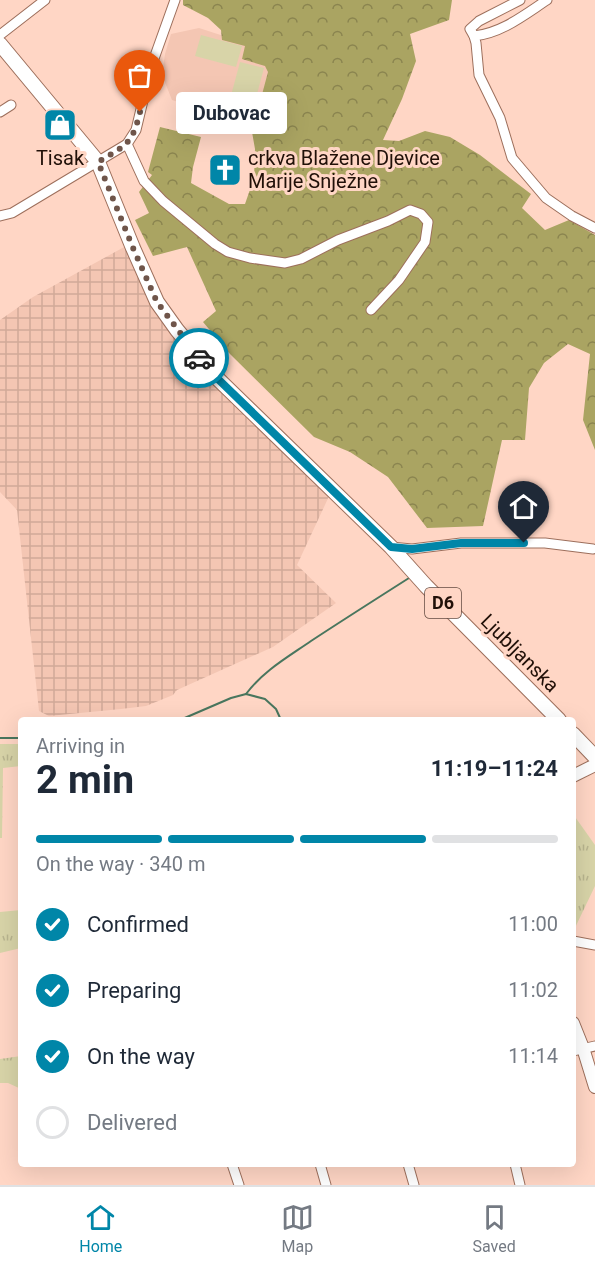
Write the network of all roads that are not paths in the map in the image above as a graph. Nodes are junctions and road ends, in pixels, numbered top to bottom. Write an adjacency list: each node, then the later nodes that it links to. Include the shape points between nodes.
1 (45, 0): 6 (street)
2 (175, 0): 10 (street, via 151,67 136,130)
3 (520, 0): 5 (street, via 479,21)
4 (547, 0): 5 (street, via 500,30)
5 (472, 32): 13 (street, via 479,75 500,118 512,158 546,198)
6 (0, 35)
7 (0, 44): 11 (main road, D6)
8 (11, 105): 9 (street)
9 (0, 112)
10 (127, 144): 11 (street); 14 (street, via 144,181 163,201 215,244 250,258 285,263 301,259 410,210 421,214 428,222 425,242 399,280)
11 (98, 162): 12 (street, via 12,213); 15 (main road, Ljubljanska / D6, via 157,302 177,330 219,380)
12 (0, 216)
13 (595, 228)
14 (371, 310)
15 (391, 547): 16 (street, via 533,543); 17 (main road, Ljubljanska / D6)
16 (593, 549)
17 (556, 717)
18 (576, 737): 19 (main road)
19 (595, 757): 20 (main road)
20 (576, 773)
21 (576, 942): 22 (street)
22 (595, 945)
23 (576, 1030): 24 (main road)
24 (584, 1048): 25 (main road)
25 (595, 1086)
26 (233, 1167): 30 (street)
27 (321, 1167): 31 (street)
28 (409, 1167): 32 (street)
29 (516, 1167): 33 (street)
30 (239, 1185)
31 (326, 1185)
32 (414, 1185)
33 (520, 1185)

